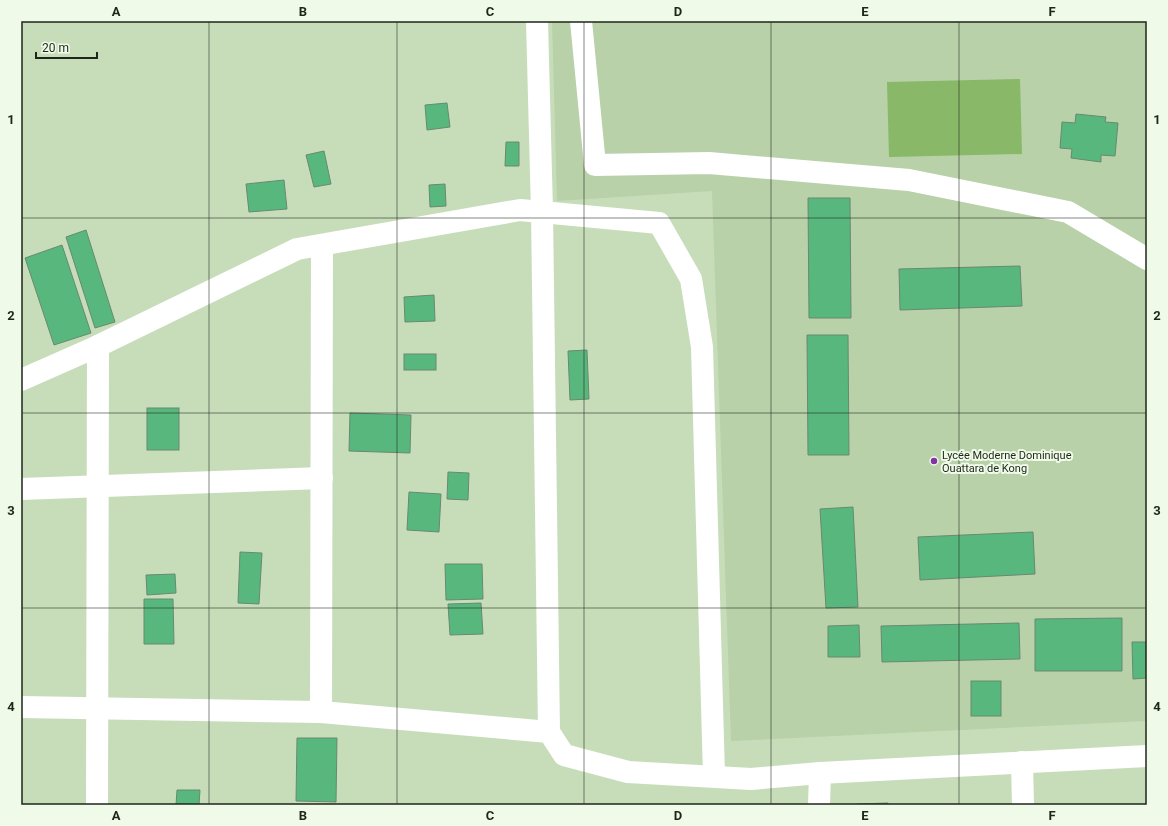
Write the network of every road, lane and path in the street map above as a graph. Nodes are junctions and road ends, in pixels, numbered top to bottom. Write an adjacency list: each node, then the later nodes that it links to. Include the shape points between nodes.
1 (536, 21): 3 (street)
2 (581, 21): 5 (street, via 595,165 709,163 909,180 1068,212)
3 (542, 212): 4 (street, via 520,210); 14 (street); 18 (street, via 659,223 691,279 702,347)
4 (322, 245): 6 (street, via 297,249); 8 (street)
5 (1147, 259)
6 (98, 346): 7 (street); 9 (street)
7 (21, 380)
8 (322, 478): 9 (street); 13 (street)
9 (97, 487): 10 (street); 12 (street)
10 (21, 489)
11 (21, 706): 12 (street)
12 (97, 708): 13 (street); 19 (street)
13 (321, 712): 14 (street)
14 (549, 732): 18 (street, via 564,755 571,757 628,772)
15 (1147, 756): 16 (street)
16 (1022, 762): 17 (street); 21 (street)
17 (820, 773): 18 (street, via 751,778); 20 (street)
18 (714, 776)
19 (97, 805)
20 (819, 805)
21 (1023, 805)

